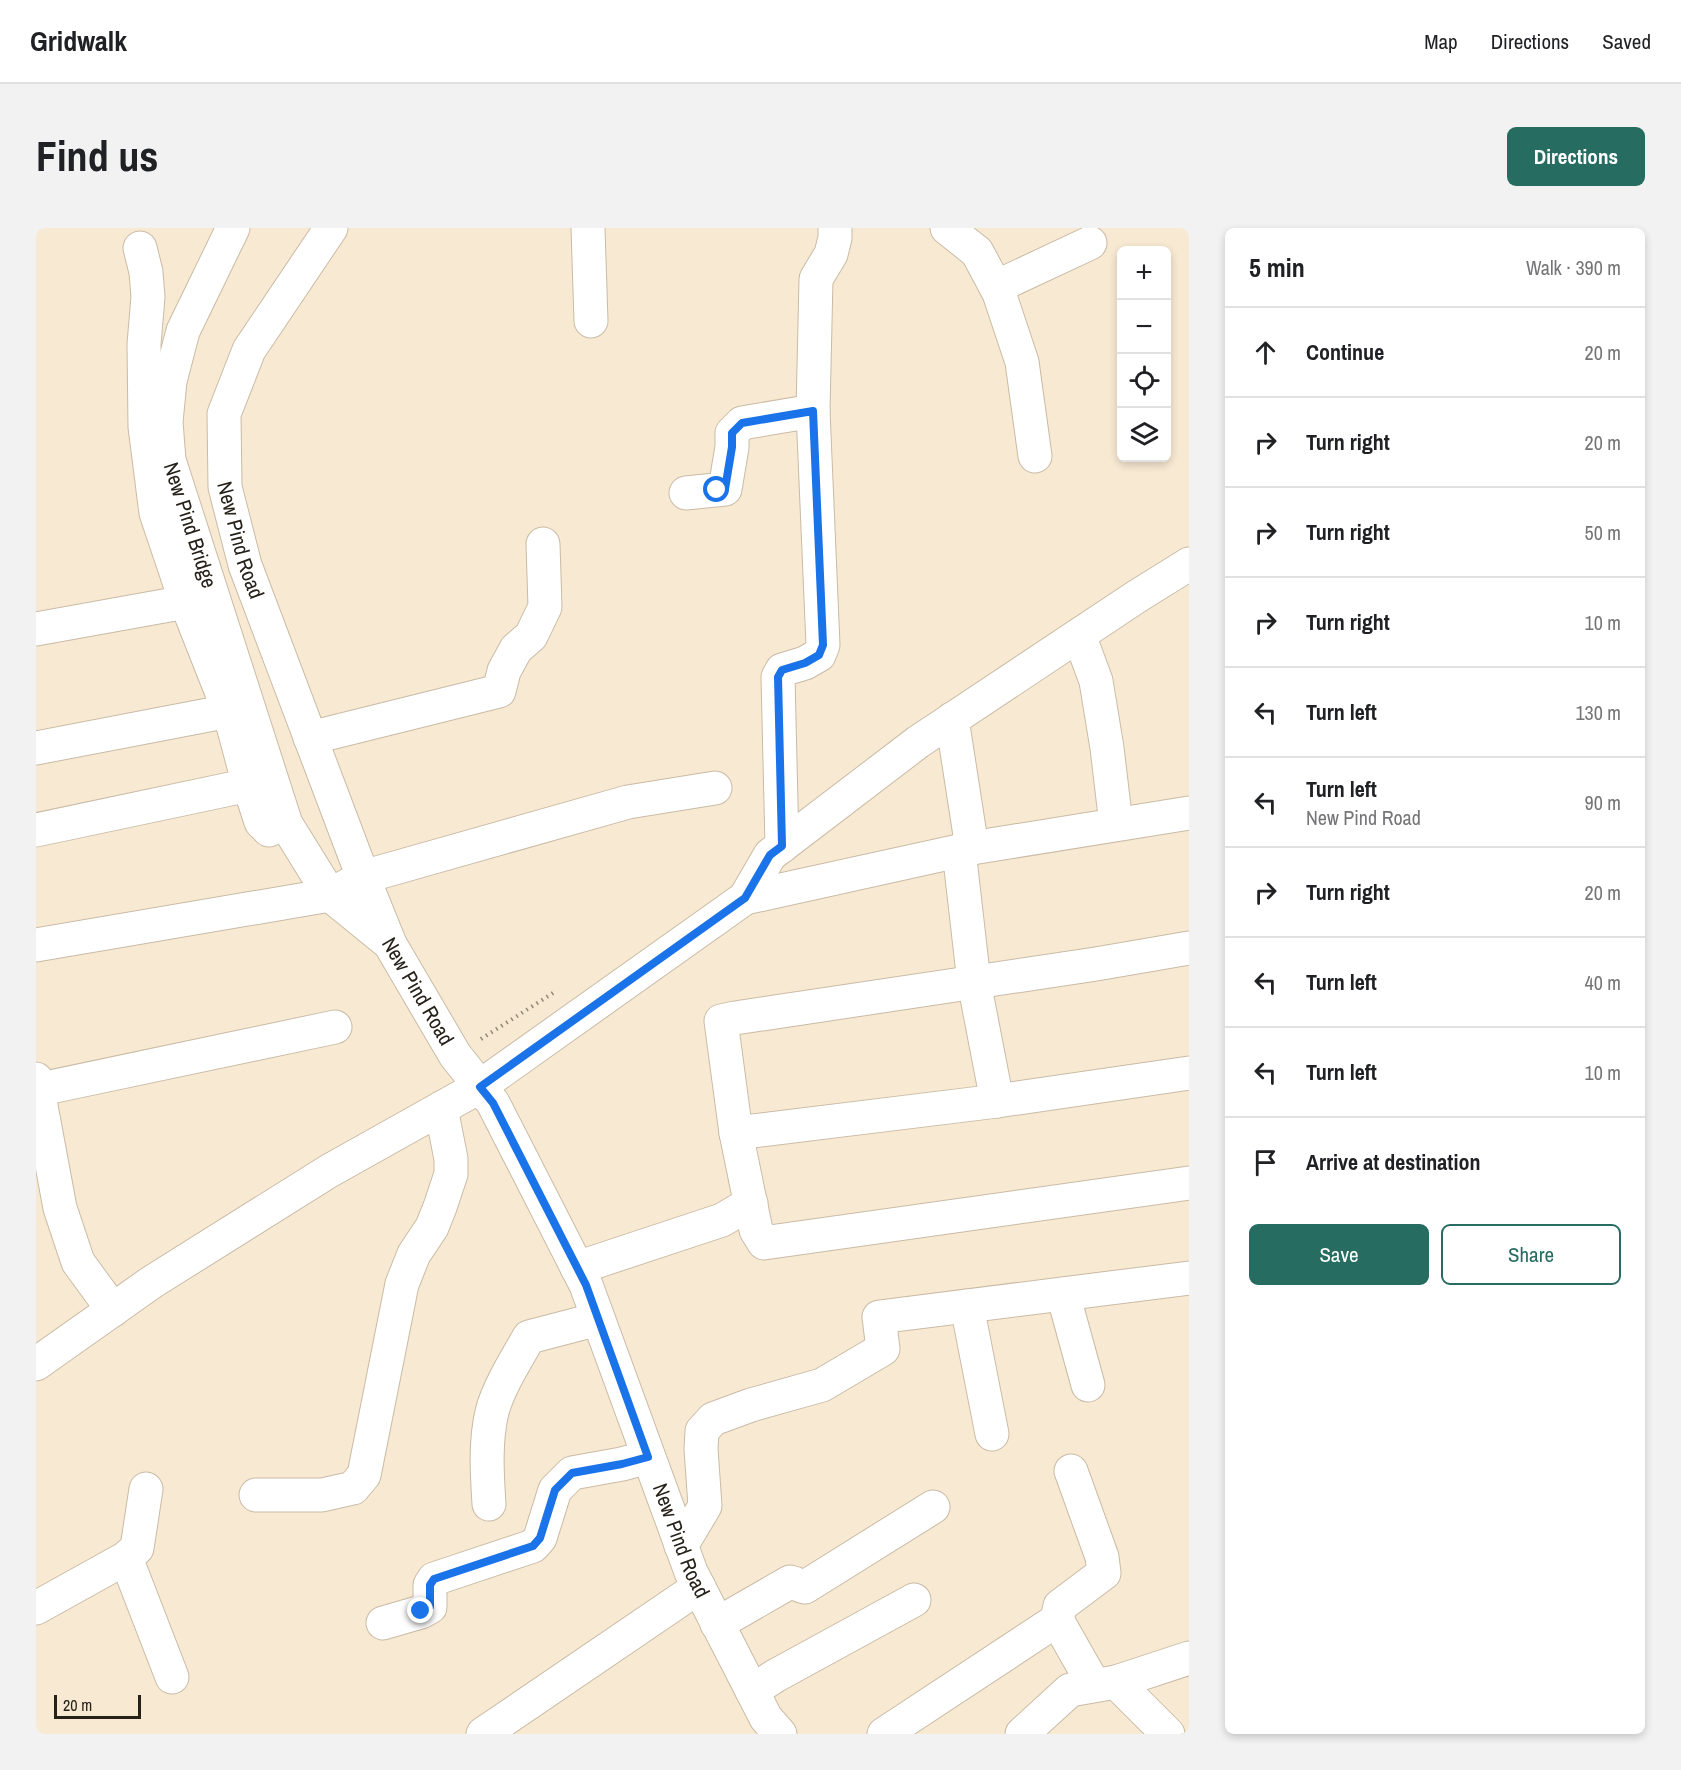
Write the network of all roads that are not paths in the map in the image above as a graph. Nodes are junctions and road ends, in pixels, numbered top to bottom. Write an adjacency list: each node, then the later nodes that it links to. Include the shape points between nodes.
1 (233, 228): 30 (street, New Pind Bridge, via 183,331 170,381 166,422 169,460 286,824)
2 (331, 228): 20 (street, New Pind Road, via 249,350 224,414 225,487 245,565)
3 (588, 228): 9 (street)
4 (835, 228): 10 (street, via 831,254 816,279)
5 (947, 228): 8 (street, via 977,252)
6 (1090, 243): 8 (street)
7 (140, 248): 15 (street, via 148,297 145,427 156,513)
8 (996, 287): 11 (street, via 1022,362)
9 (591, 321)
10 (813, 411): 12 (street, via 742,423 732,433 725,489); 27 (street, via 823,645 819,655 782,670 778,677)
11 (1035, 456)
12 (686, 493)
13 (543, 544): 20 (street, via 545,607 531,636 516,649 499,691)
14 (1189, 564): 17 (street)
15 (186, 602): 16 (street); 18 (street)
16 (36, 629)
17 (1079, 635): 19 (street); 25 (street, via 1096,681)
18 (229, 711): 21 (street); 22 (street)
19 (952, 719): 27 (street); 28 (street)
20 (310, 738): 29 (street, New Pind Road)
21 (36, 748)
22 (249, 785): 26 (street); 30 (street, via 261,822)
23 (715, 788): 29 (street, via 628,802)
24 (1189, 813): 25 (street)
25 (1116, 824): 28 (street)
26 (36, 830)
27 (782, 846): 31 (street, via 770,855)
28 (966, 849): 31 (street); 35 (street)
29 (363, 877): 30 (street); 32 (street, New Pind Road)
30 (322, 883): 32 (street); 33 (street)
31 (745, 898): 39 (street)
32 (390, 944): 39 (street, New Pind Road, via 455,1055)
33 (36, 945)
34 (1189, 948): 35 (street)
35 (974, 982): 40 (street); 42 (street, via 721,1021)
36 (335, 1027): 38 (street)
37 (1189, 1073): 40 (street)
38 (37, 1086): 45 (street)
39 (480, 1087): 41 (street); 46 (street, New Pind Road, via 493,1103)
40 (997, 1101): 42 (street)
41 (441, 1108): 50 (street, via 329,1171); 58 (street, via 451,1174 432,1227 414,1254 402,1284 364,1475 353,1488 322,1495)
42 (736, 1133): 44 (street)
43 (1189, 1183): 44 (street, via 764,1243 756,1230)
44 (751, 1203): 46 (street, via 722,1220)
45 (48, 1212): 50 (street)
46 (577, 1268): 51 (street, New Pind Road)
47 (1189, 1278): 48 (street)
48 (1063, 1294): 49 (street); 53 (street)
49 (967, 1306): 54 (street); 61 (street, via 879,1317 883,1349 822,1385 712,1419 702,1431 705,1506)
50 (113, 1310): 52 (street)
51 (598, 1319): 55 (street, New Pind Road); 59 (street, via 529,1337 492,1411)
52 (36, 1364)
53 (1088, 1385)
54 (992, 1434)
55 (648, 1457): 61 (street, New Pind Road); 67 (street, via 572,1473 555,1490 540,1538 533,1546 434,1579 430,1585 430,1607)
56 (1071, 1471): 66 (street, via 1102,1557 1104,1573 1060,1606)
57 (146, 1489): 62 (street, via 137,1548)
58 (256, 1495)
59 (489, 1504)
60 (933, 1507): 68 (street, via 805,1587 790,1582)
61 (681, 1546): 63 (street, New Pind Road)
62 (126, 1558): 65 (street); 70 (street)
63 (699, 1587): 68 (street, New Pind Road); 73 (street)
64 (914, 1600): 72 (street)
65 (36, 1608)
66 (1057, 1620): 71 (street); 75 (street)
67 (383, 1623)
68 (717, 1624): 72 (street, New Pind Road)
69 (1189, 1658): 71 (street)
70 (172, 1677)
71 (1105, 1684): 76 (street, via 1070,1690); 77 (street)
72 (752, 1691): 74 (street, New Pind Road, via 766,1718)
73 (483, 1734)
74 (780, 1734)
75 (884, 1734)
76 (1022, 1734)
77 (1168, 1734)

